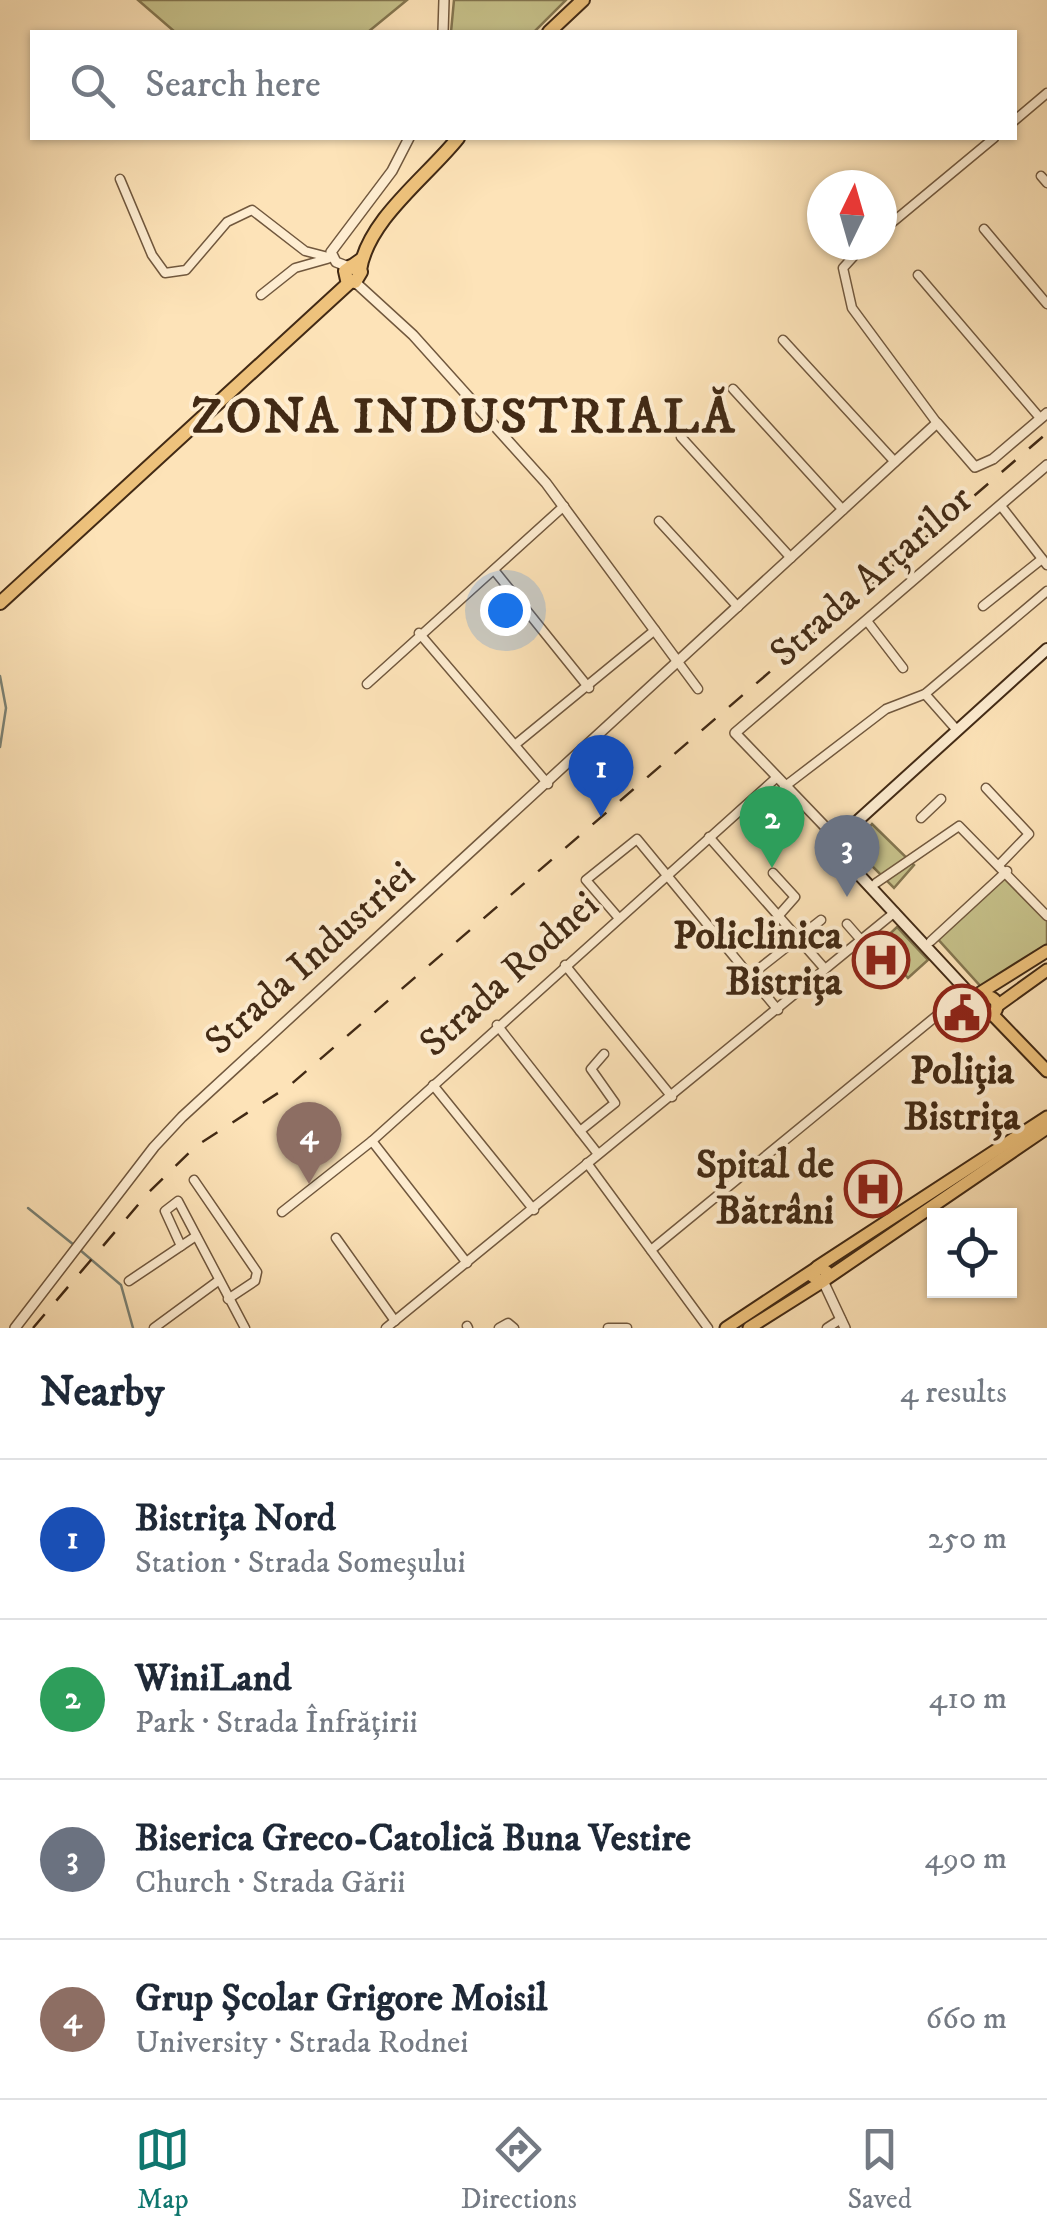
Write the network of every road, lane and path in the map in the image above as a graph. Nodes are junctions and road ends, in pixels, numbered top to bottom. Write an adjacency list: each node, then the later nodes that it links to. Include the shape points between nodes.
1 (444, 0): 3 (street)
2 (583, 0): 4 (highway)
3 (443, 30)
4 (551, 30)
5 (1047, 93): 6 (street)
6 (1017, 118)
7 (407, 140): 14 (street, via 373,200 334,248)
8 (456, 140): 14 (highway)
9 (992, 140): 11 (street)
10 (120, 179): 14 (street, via 165,273 180,274 227,222 252,210 305,251)
11 (897, 219)
12 (984, 229): 17 (street)
13 (847, 260): 21 (street, via 842,278 852,308)
14 (349, 272): 16 (street, via 295,268); 25 (street); 33 (highway)
15 (918, 276): 20 (street)
16 (262, 295)
17 (1047, 304)
18 (783, 340): 23 (street)
19 (733, 388): 27 (street)
20 (1044, 416): 21 (street, via 975,467)
21 (937, 424): 23 (street, Strada Industriei)
22 (681, 437): 29 (street)
23 (896, 462): 27 (street, Strada Industriei)
24 (1047, 465): 26 (street, Strada Arțarilor)
25 (564, 506): 31 (street); 37 (street)
26 (1001, 506): 30 (street); 36 (street, Strada Arțarilor)
27 (843, 510): 29 (street, Strada Industriei)
28 (659, 520): 35 (street)
29 (791, 558): 35 (street, Strada Industriei)
30 (1044, 562): 34 (street)
31 (494, 570): 38 (street); 44 (street)
32 (1047, 592): 46 (street, Strada Rodnei)
33 (0, 603)
34 (983, 606)
35 (738, 607): 40 (street, Strada Industriei)
36 (866, 621): 42 (street); 49 (street, Strada Arțarilor, via 735,733)
37 (655, 630): 40 (street); 44 (street)
38 (420, 633): 43 (street); 48 (street)
39 (1043, 653): 41 (street); 47 (main road)
40 (678, 662): 45 (street); 50 (street, Strada Industriei)
41 (1047, 667)
42 (904, 668)
43 (367, 684)
44 (588, 688): 48 (street)
45 (698, 689)
46 (925, 694): 47 (street); 49 (street, Strada Rodnei, via 886,710)
47 (955, 728): 55 (main road)
48 (516, 744): 50 (street)
49 (780, 783): 54 (street, Strada Rodnei); 55 (street)
50 (548, 784): 104 (street, Strada Industriei, via 182,1117)
51 (986, 788): 56 (street, via 1029,834)
52 (941, 799): 53 (street)
53 (921, 818)
54 (709, 837): 58 (street, Strada Rodnei); 61 (street)
55 (838, 842): 59 (main road); 60 (main road)
56 (1003, 868): 59 (street, via 959,826); 63 (street); 68 (street)
57 (773, 873): 61 (street, via 795,898)
58 (666, 875): 62 (street, Strada Rodnei); 62 (street, via 637,840 586,880); 73 (street)
59 (876, 883): 68 (main road)
60 (895, 912): 67 (street); 74 (main road)
61 (780, 914): 66 (street)
62 (618, 916): 70 (street, Strada Rodnei)
63 (1047, 916)
64 (821, 920): 66 (street)
65 (847, 924): 67 (street)
66 (800, 938): 71 (street); 73 (street)
67 (861, 940): 71 (street)
68 (931, 941): 74 (main road)
69 (1047, 954): 74 (main road)
70 (565, 965): 76 (street, Strada Rodnei); 80 (street)
71 (825, 969): 75 (street)
72 (1047, 970): 74 (main road)
73 (751, 975): 75 (street)
74 (986, 1002): 78 (main road); 95 (street)
75 (778, 1010): 80 (street)
76 (497, 1025): 79 (street, Strada Rodnei); 83 (street)
77 (604, 1054): 83 (street, via 591,1069 615,1103)
78 (1047, 1070)
79 (433, 1086): 85 (street, Strada Rodnei); 89 (street)
80 (672, 1097): 86 (street)
81 (1047, 1117): 97 (main road)
82 (1047, 1128): 91 (main road)
83 (580, 1131): 86 (street)
84 (1047, 1137): 91 (main road, via 936,1214)
85 (372, 1141): 90 (street, Strada Rodnei); 96 (street)
86 (598, 1154): 87 (street)
87 (587, 1163): 89 (street); 95 (street)
88 (194, 1180): 101 (street, via 257,1272 255,1281)
89 (534, 1210): 96 (street)
90 (282, 1212)
91 (921, 1214): 100 (main road)
92 (196, 1236): 94 (street); 94 (street, via 178,1201 165,1211); 99 (street)
93 (336, 1238): 102 (street)
94 (180, 1246): 98 (street)
95 (651, 1250): 112 (street)
96 (467, 1263): 102 (street)
97 (816, 1268): 100 (main road, via 812,1276); 113 (main road)
98 (129, 1281)
99 (218, 1281): 101 (street); 105 (street)
100 (823, 1281): 103 (street); 114 (main road)
101 (228, 1300): 106 (street)
102 (395, 1321): 107 (street)
103 (843, 1324): 115 (street)
104 (16, 1328)
105 (154, 1328)
106 (245, 1328)
107 (386, 1328)
108 (499, 1328): 109 (street, via 508,1322)
109 (514, 1328)
110 (608, 1328): 111 (street)
111 (627, 1328)
112 (708, 1328)
113 (726, 1328)
114 (749, 1328)
115 (827, 1328)

